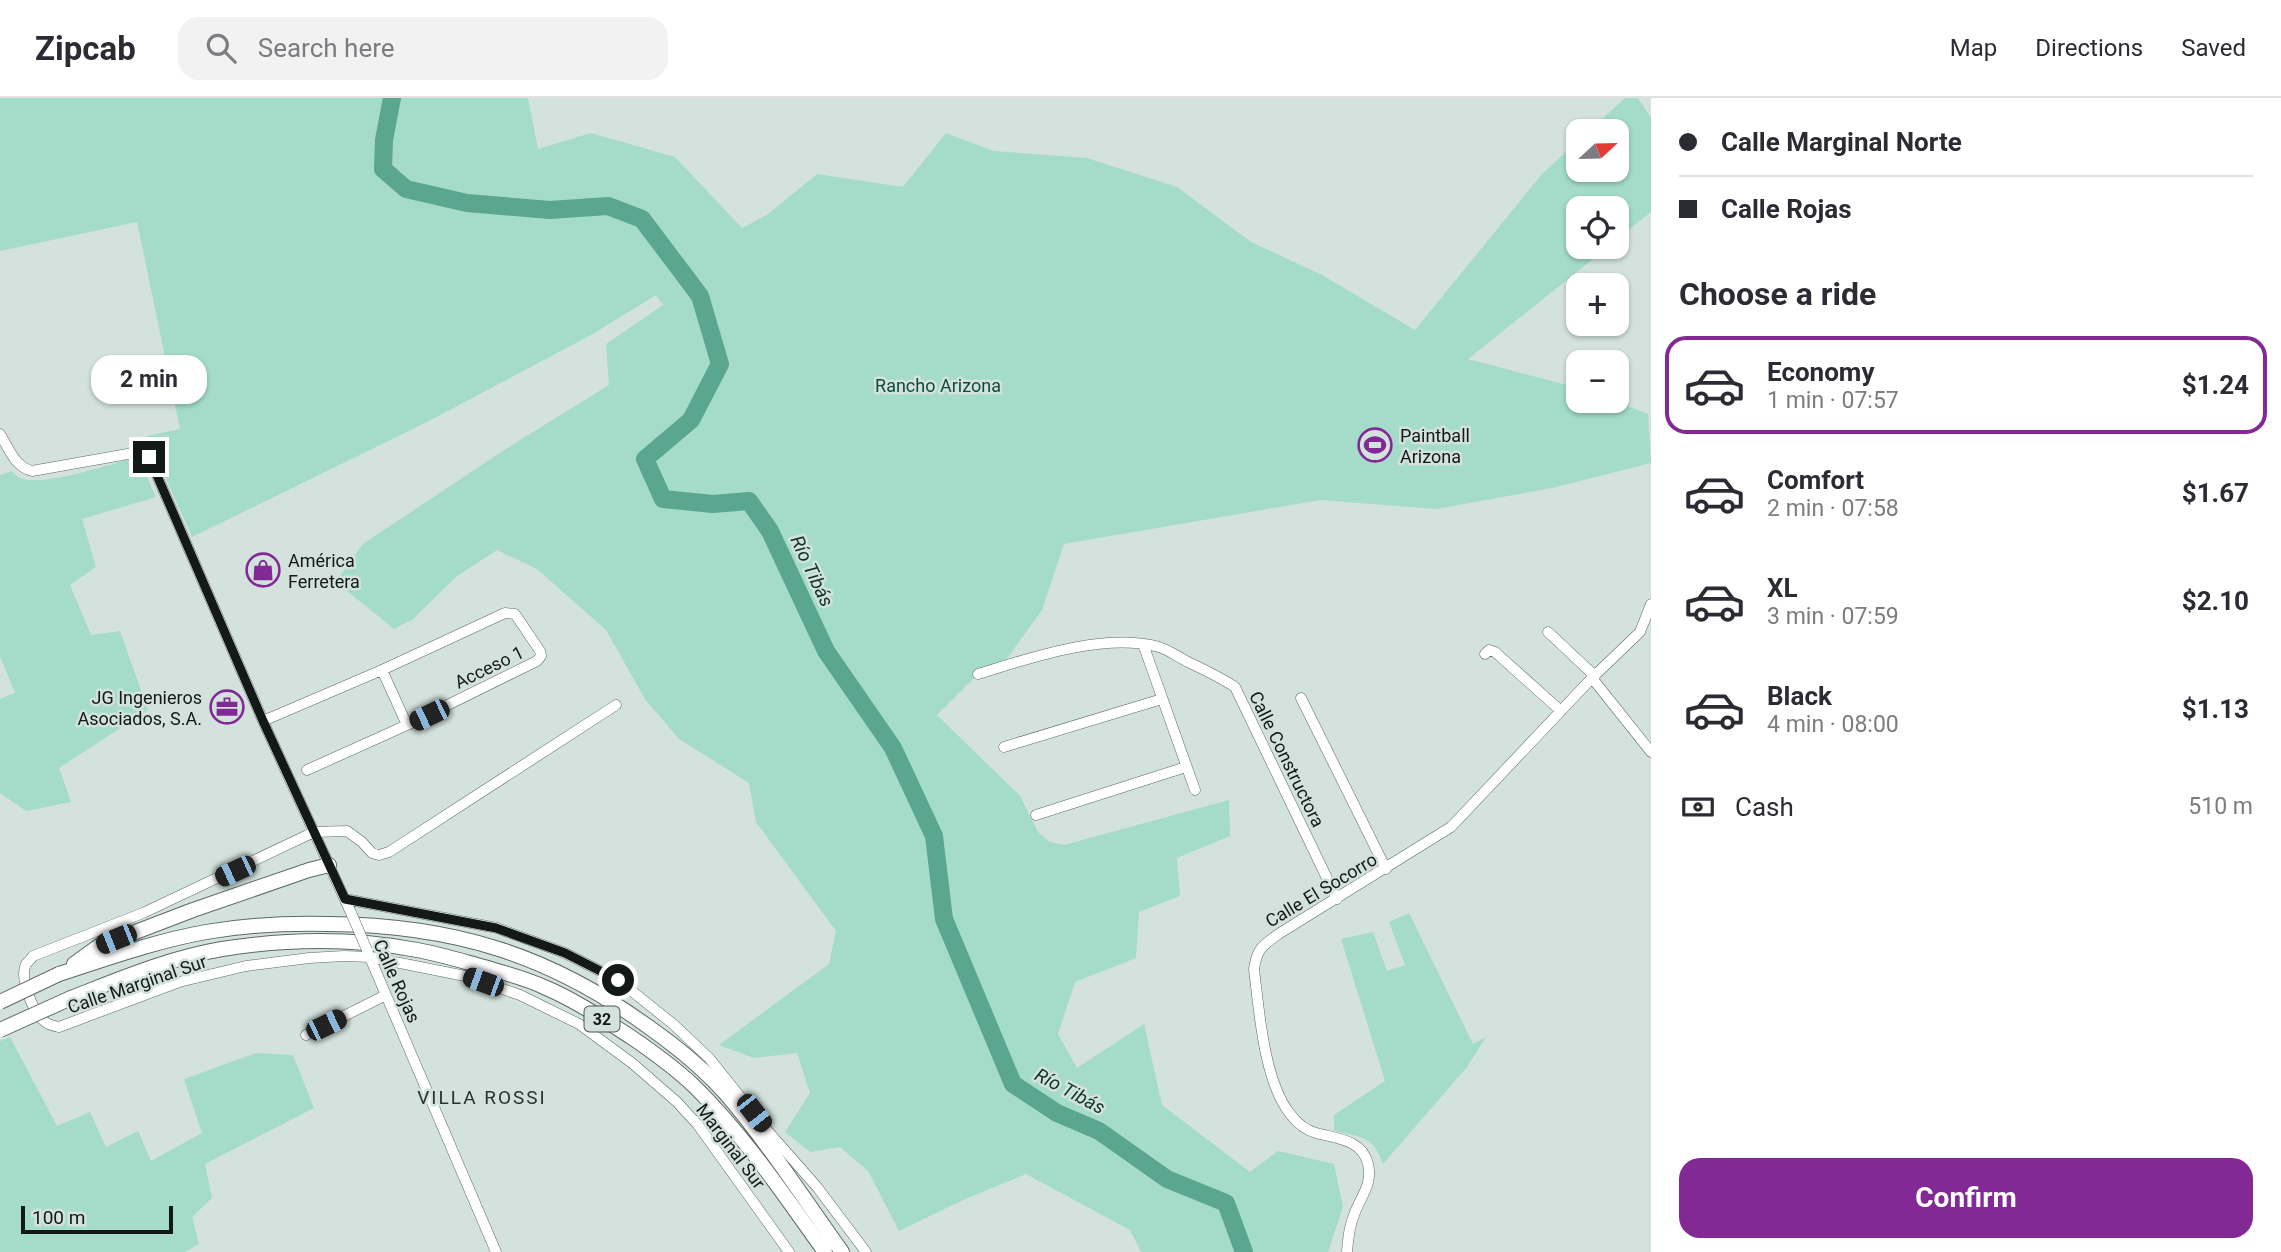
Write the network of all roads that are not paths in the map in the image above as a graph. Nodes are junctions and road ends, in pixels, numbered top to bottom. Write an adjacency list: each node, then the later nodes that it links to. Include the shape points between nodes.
1 (0, 434): 15 (street, Calle Rojas, via 17,462 32,471 139,452 149,457)
2 (1651, 604): 5 (street, Calle El Socorro)
3 (1651, 622): 5 (street)
4 (1548, 632): 10 (street)
5 (1640, 632): 10 (street, Calle El Socorro)
6 (1143, 644): 9 (street, via 1063,649); 12 (street); 27 (street, Calle Constructora, via 1161,648 1235,687)
7 (1485, 654): 14 (street, via 1495,652)
8 (382, 670): 15 (street, Acceso 1); 16 (street); 16 (street, Acceso 1, via 509,612 540,651 537,661)
9 (978, 674)
10 (1594, 677): 14 (street, Calle El Socorro); 18 (street)
11 (1301, 698): 25 (street)
12 (1162, 699): 17 (street); 19 (street)
13 (616, 705): 23 (street, via 389,852 372,853 346,831)
14 (1561, 711): 25 (street, Calle El Socorro, via 1451,827)
15 (263, 721): 23 (street, Calle Rojas)
16 (407, 725): 20 (street, Acceso 1)
17 (1004, 747)
18 (1651, 752)
19 (1186, 767): 21 (street); 22 (street)
20 (307, 770)
21 (1195, 789)
22 (1037, 814)
23 (314, 832): 24 (street, Calle Rojas); 28 (street, Calle Marginal Sur, via 143,913 33,956 23,975 33,1006 42,1020 59,1027 179,982 246,966)
24 (329, 865): 26 (street, Calle Rojas); 29 (highway, via 99,946)
25 (1386, 869): 27 (street, Calle El Socorro)
26 (345, 899): 28 (street, Calle Rojas, bridge); 38 (street, via 496,928 565,953 618,980 709,1058)
27 (1338, 899): 39 (street, Calle El Socorro, via 1263,944 1254,970 1266,1054 1289,1113 1315,1133 1350,1141 1368,1163 1366,1192 1357,1205)
28 (368, 954): 30 (street, Calle Rojas); 35 (street, Marginal Sur, via 465,975 579,1024 632,1063 698,1125)
29 (59, 975): 31 (highway, 32, bridge); 37 (highway, 32, via 135,948 205,932 291,924 413,928 522,956 576,980 621,1008 697,1066 741,1114)
30 (386, 995): 33 (street); 34 (street, Calle Rojas)
31 (0, 1002)
32 (0, 1030): 36 (highway, 32, bridge, via 71,998 178,959 222,949 291,943 377,944 418,950 543,986 658,1056 692,1085 751,1152)
33 (306, 1035)
34 (496, 1252)
35 (789, 1252)
36 (825, 1252)
37 (842, 1252)
38 (866, 1252)
39 (1347, 1252)

